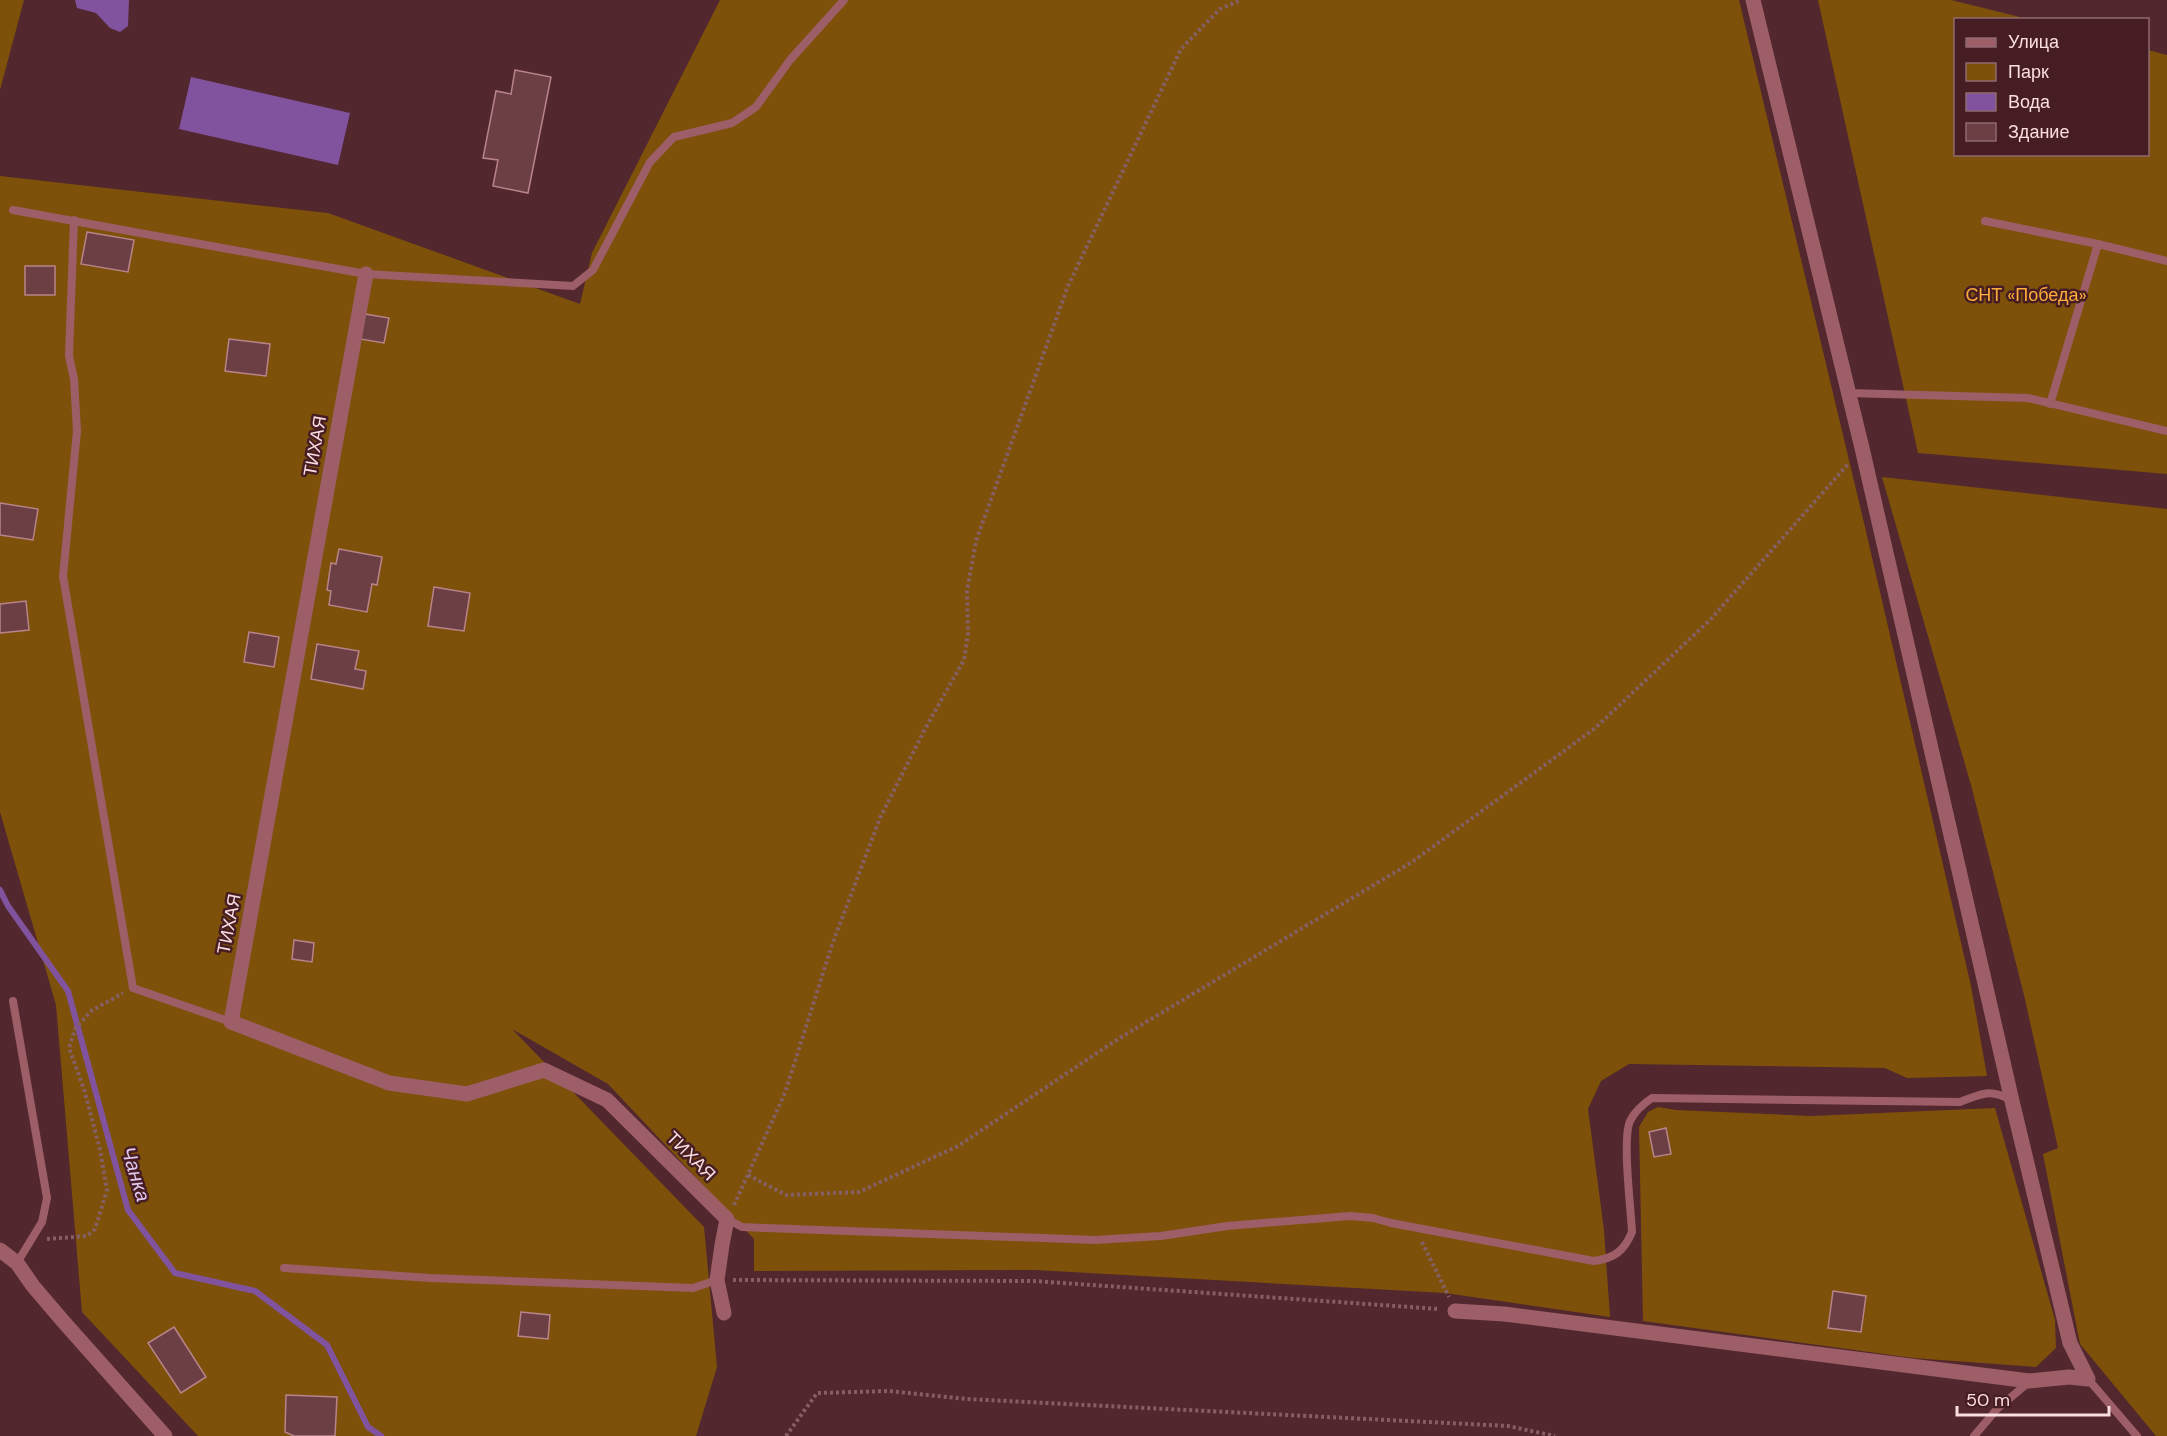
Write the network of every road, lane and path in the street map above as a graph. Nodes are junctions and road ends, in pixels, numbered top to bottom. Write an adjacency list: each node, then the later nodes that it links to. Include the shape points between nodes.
1 (844, 0): 9 (lane, via 790,60 756,107 732,123 675,137 650,162 593,270 573,286)
2 (1241, 0): 18 (path, via 1220,9 1181,49 1068,286 976,541 964,660 880,818 832,945 784,1093)
3 (1752, 0): 10 (street)
4 (14, 210): 5 (lane)
5 (74, 220): 9 (lane); 14 (lane, via 69,356 77,431 63,576)
6 (1984, 220): 7 (lane)
7 (2098, 244): 8 (lane); 11 (lane)
8 (2167, 261)
9 (366, 274): 16 (street, ТИХАЯ)
10 (1849, 393): 11 (lane, via 2028,398); 13 (street)
11 (2050, 404): 12 (lane)
12 (2167, 431)
13 (1862, 448): 17 (street); 18 (path, via 1710,620 1594,729 1412,862 1118,1039 958,1146 899,1174 859,1192 786,1195)
14 (133, 988): 16 (lane); 21 (path, via 90,1011 75,1029 69,1048 84,1089 107,1190 94,1229 87,1236)
15 (13, 1000): 21 (lane, via 47,1198 42,1222)
16 (231, 1022): 19 (street, ТИХАЯ, via 389,1083 467,1094 544,1070 607,1100)
17 (2012, 1101): 20 (lane, via 1999,1093 1986,1092 1960,1102 1652,1098 1629,1122 1626,1140 1632,1232 1626,1246 1609,1259 1594,1261); 28 (street, via 2070,1343)
18 (748, 1175): 19 (path)
19 (727, 1219): 20 (lane, via 742,1227 1095,1240 1350,1216); 25 (street)
20 (1414, 1227): 26 (path)
21 (31, 1239): 23 (lane)
22 (0, 1250): 23 (street)
23 (17, 1263): 30 (street)
24 (284, 1268): 25 (lane, via 693,1288)
25 (717, 1280): 26 (path, via 1034,1281); 27 (street)
26 (1455, 1311): 29 (street)
27 (724, 1312)
28 (2088, 1379): 29 (street); 34 (lane)
29 (2029, 1382): 33 (lane, via 1996,1409)
30 (165, 1436)
31 (786, 1436): 32 (path, via 817,1393 889,1391 966,1400 1508,1426)
32 (1555, 1436)
33 (1974, 1436)
34 (2137, 1436)

